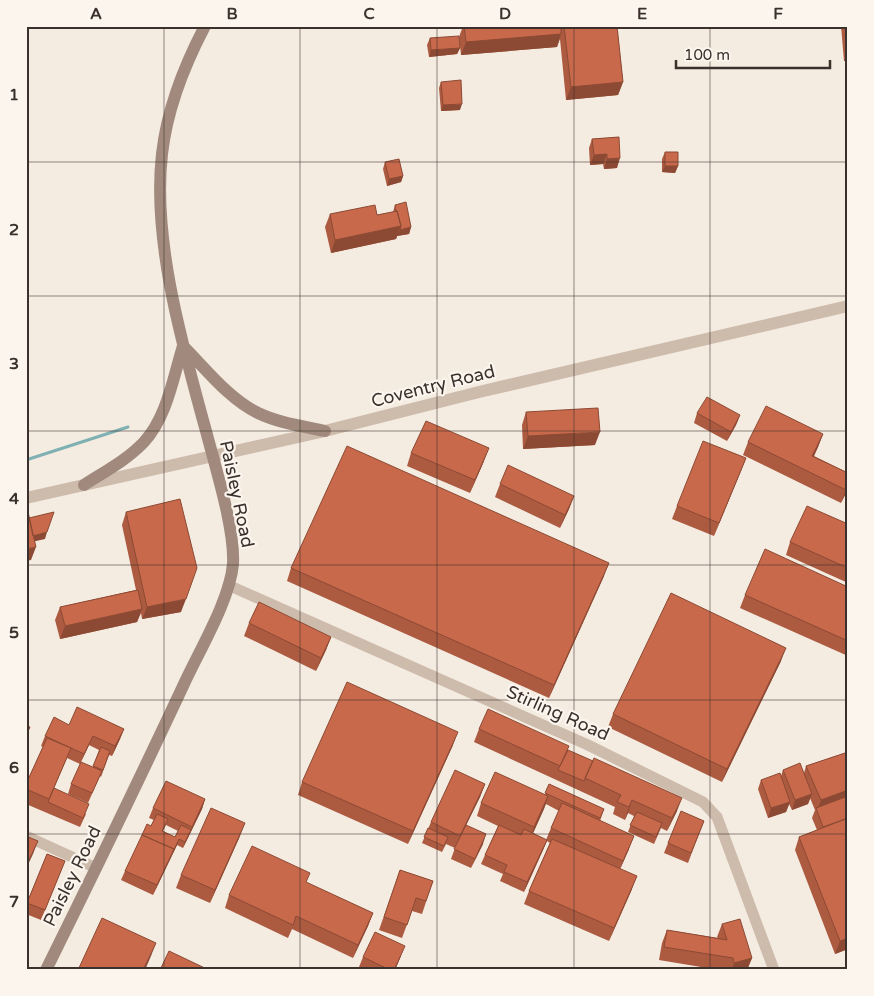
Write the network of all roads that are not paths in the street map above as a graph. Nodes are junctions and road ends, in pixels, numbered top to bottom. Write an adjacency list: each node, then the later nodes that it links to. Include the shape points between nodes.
1 (205, 26): 3 (main road, Paisley Road, via 177,89 167,123 160,175 160,219)
2 (848, 306): 4 (street, Coventry Road)
3 (183, 346): 4 (main road, via 231,394 258,412 284,422); 5 (main road, Paisley Road); 6 (main road, via 164,409 154,428 131,454)
4 (325, 431): 5 (street, Coventry Road)
5 (213, 456): 6 (street, Coventry Road); 8 (main road, Paisley Road, via 233,548)
6 (84, 486): 7 (street, Coventry Road)
7 (26, 498)
8 (228, 585): 10 (main road, Paisley Road); 12 (street, Stirling Road, via 588,745 703,802 717,817)
9 (26, 836): 10 (street)
10 (96, 868): 11 (main road, Paisley Road)
11 (46, 970)
12 (774, 970)

